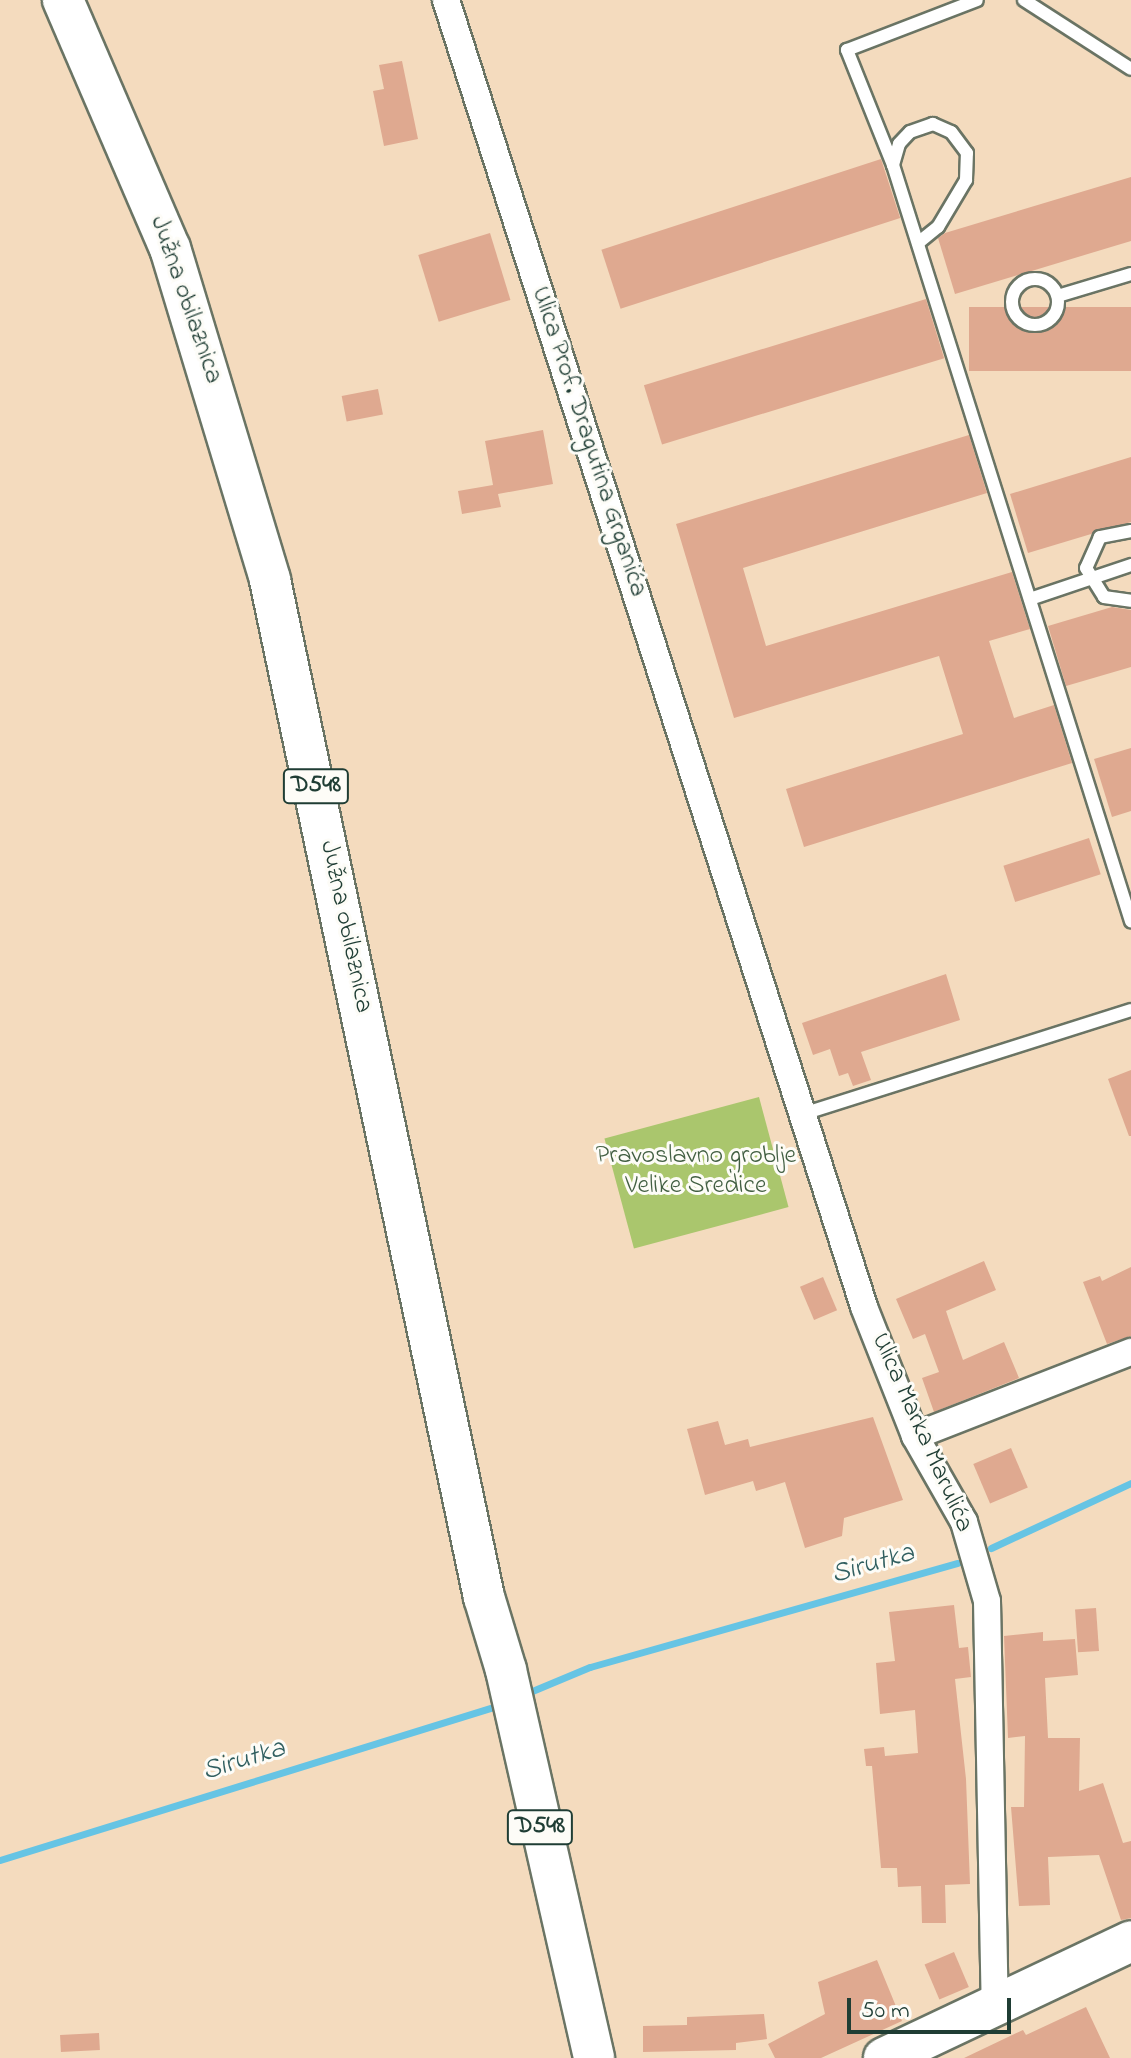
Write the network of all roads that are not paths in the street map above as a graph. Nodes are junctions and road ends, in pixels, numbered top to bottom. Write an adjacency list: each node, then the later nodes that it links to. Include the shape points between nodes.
1 (63, 0): 21 (main road, Južna obilaznica / D548, via 170,248 270,580)
2 (446, 0): 15 (street, Ulica Prof. Dragutina Grganića)
3 (977, 0): 6 (lane, via 847,50)
4 (1024, 0): 5 (lane)
5 (1131, 69)
6 (893, 165): 7 (lane); 7 (lane, via 899,144 910,132 933,124 951,132 967,153 966,180 938,227)
7 (918, 243): 13 (lane)
8 (1131, 274): 9 (lane)
9 (1061, 295)
10 (1131, 531): 12 (lane, via 1111,532 1092,546)
11 (1131, 565): 12 (lane)
12 (1089, 579): 13 (lane); 14 (lane, via 1104,597)
13 (1030, 599): 16 (lane)
14 (1131, 601)
15 (729, 885): 18 (street, Ulica Marka Marulića)
16 (1131, 921)
17 (1131, 1010): 18 (lane)
18 (803, 1114): 20 (street, Ulica Marka Marulića, via 864,1307)
19 (1131, 1352): 20 (street)
20 (915, 1436): 23 (street, Ulica Marka Marulića, via 964,1522 987,1601)
21 (484, 1597): 24 (main road, Južna obilaznica / D548, via 485,1671); 25 (main road, Južna obilaznica / D548, via 506,1670)
22 (1131, 1941): 23 (main road)
23 (995, 2001): 26 (main road)
24 (566, 2058)
25 (594, 2058)
26 (884, 2058)

